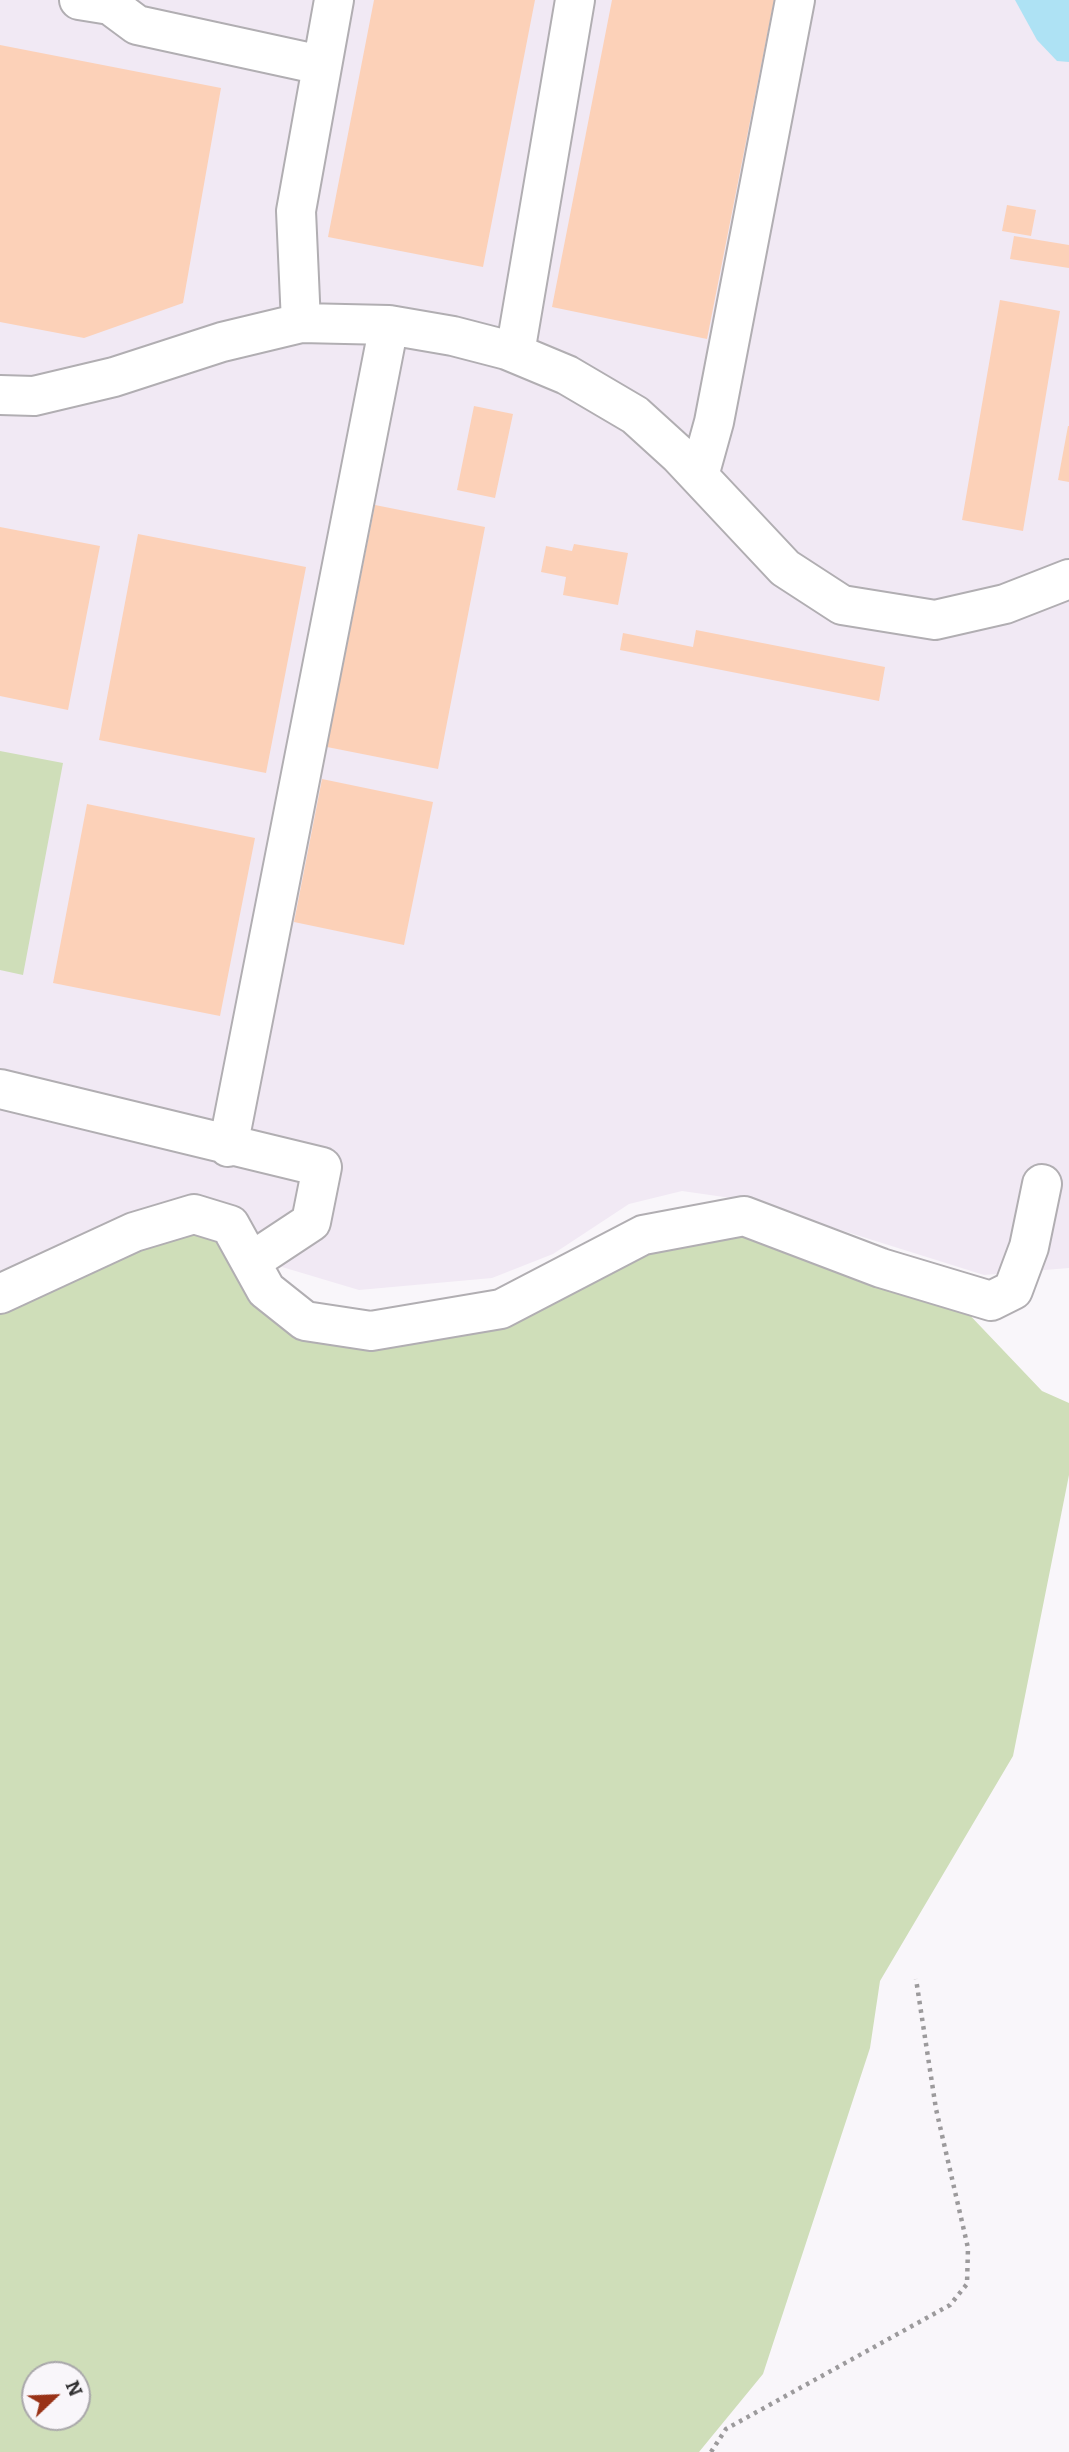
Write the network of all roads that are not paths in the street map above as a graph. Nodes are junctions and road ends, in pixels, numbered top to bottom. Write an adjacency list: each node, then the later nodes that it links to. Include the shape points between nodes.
1 (334, 0): 5 (lane)
2 (575, 0): 8 (lane)
3 (795, 0): 10 (lane, via 714,422)
4 (100, 2): 5 (lane, via 137,25)
5 (321, 65): 6 (lane, via 296,211)
6 (301, 323): 7 (lane); 9 (lane, via 222,342 114,377 34,396)
7 (388, 325): 8 (lane); 13 (lane)
8 (515, 353): 10 (lane, via 567,375 635,415)
9 (0, 396)
10 (699, 476): 11 (lane, via 785,568 842,605 935,620 1005,604)
11 (1069, 579)
12 (0, 1089): 13 (lane)
13 (228, 1147): 15 (lane, via 322,1167 311,1222)
14 (1042, 1184): 15 (lane, via 1013,1290 991,1301 881,1268 744,1216 643,1235 501,1309 372,1331 305,1321 266,1290)
15 (252, 1261): 16 (lane, via 230,1226 194,1214 134,1232)
16 (0, 1294)

